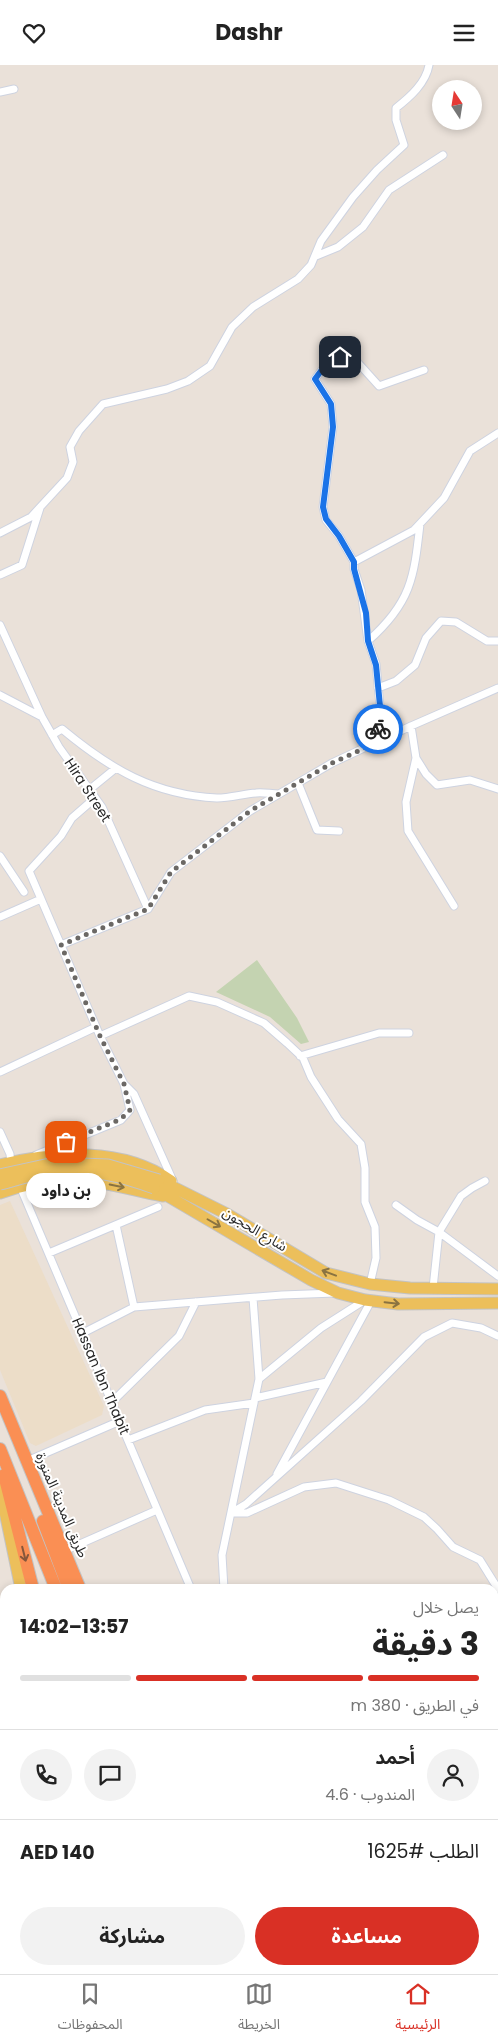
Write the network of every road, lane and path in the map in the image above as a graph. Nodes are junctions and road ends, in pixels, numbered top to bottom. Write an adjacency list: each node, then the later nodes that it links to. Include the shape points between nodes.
1 (429, 65): 5 (street, via 420,85 396,108 404,145 353,197 321,241)
2 (14, 89): 3 (street)
3 (0, 92)
4 (443, 155): 5 (street, via 389,190 363,227 338,247)
5 (316, 256): 8 (street, via 298,279 253,307 232,327 210,366 196,376 167,389 103,404 79,431 70,447 73,462 68,478)
6 (424, 369): 11 (street, via 379,386 351,355 330,359 315,379 331,404 333,427 324,513)
7 (498, 433): 9 (street, via 470,451 444,497)
8 (41, 506): 10 (street, via 31,517); 12 (street, via 22,565)
9 (420, 524): 11 (street); 14 (street, via 409,590 383,628)
10 (0, 533)
11 (354, 562): 14 (street, via 366,613)
12 (0, 575)
13 (0, 625): 19 (street, Hira Street)
14 (368, 641): 16 (street, via 376,665)
15 (498, 641): 16 (street, via 487,641 456,622 441,621 426,638 414,665 396,681)
16 (378, 688): 22 (street)
17 (498, 688): 20 (street)
18 (0, 695): 19 (street)
19 (42, 717): 21 (street, Hira Street)
20 (411, 725): 22 (street); 23 (street)
21 (52, 735): 24 (street, via 62,729); 26 (street, Hira Street)
22 (378, 742): 25 (street)
23 (416, 758): 27 (street, via 437,785 470,780); 34 (street, via 406,802 408,831)
24 (116, 768): 26 (street); 28 (street, via 158,788 189,794 219,798)
25 (298, 783): 28 (street); 30 (street, via 317,830)
26 (90, 789): 29 (street, Hira Street)
27 (498, 789)
28 (279, 794): 35 (street, via 250,811 171,872)
29 (95, 798): 33 (street, via 72,818 61,836 29,871); 35 (street, Hira Street)
30 (339, 831)
31 (0, 856): 32 (street)
32 (24, 892)
33 (41, 899): 36 (street); 37 (street)
34 (454, 906)
35 (148, 909): 37 (street)
36 (0, 917)
37 (61, 945): 38 (street)
38 (96, 1027): 40 (street); 42 (street)
39 (409, 1033): 41 (street, via 380,1033)
40 (100, 1036): 41 (street, via 189,996 217,1002 264,1023); 43 (street)
41 (300, 1056): 62 (street, via 338,1119 362,1144 365,1202 375,1227 376,1258)
42 (0, 1072)
43 (124, 1084): 45 (street, via 130,1110 121,1119); 49 (street, via 134,1093)
44 (0, 1132): 46 (street, Hassan Ibn Thabit, via 10,1154)
45 (31, 1157): 46 (main road); 49 (main road, via 82,1155 136,1162)
46 (5, 1164): 52 (street, Hassan Ibn Thabit)
47 (0, 1175): 51 (main road, شارع الحجون, bridge, via 54,1163 108,1165)
48 (484, 1181): 59 (street, via 461,1196)
49 (174, 1183): 55 (main road)
50 (0, 1184): 51 (main road, شارع الحجون, bridge, via 51,1172 95,1172)
51 (157, 1184): 54 (main road, شارع الحجون); 55 (main road, شارع الحجون)
52 (21, 1187): 53 (main road); 54 (main road, one-way to 54, via 53,1181 93,1181); 60 (street, Hassan Ibn Thabit)
53 (0, 1193)
54 (172, 1199): 65 (main road, شارع الحجون, one-way to 65)
55 (197, 1199): 62 (main road, شارع الحجون, one-way to 55, via 326,1273)
56 (396, 1205): 59 (street)
57 (158, 1207): 58 (street)
58 (116, 1225): 60 (street); 70 (street)
59 (439, 1232): 61 (street); 63 (street)
60 (49, 1253): 71 (street, Hassan Ibn Thabit)
61 (498, 1276)
62 (370, 1284): 63 (main road, شارع الحجون)
63 (433, 1288): 64 (main road, شارع الحجون)
64 (498, 1289)
65 (338, 1293): 66 (street); 67 (main road, شارع الحجون)
66 (253, 1298): 68 (street); 73 (street)
67 (368, 1300): 69 (main road, شارع الحجون, one-way to 69, via 398,1304); 73 (street, via 314,1333); 74 (street)
68 (196, 1302): 70 (street); 77 (street, via 179,1336)
69 (498, 1303)
70 (134, 1307): 71 (street)
71 (82, 1333): 77 (street, Hassan Ibn Thabit)
72 (498, 1336): 83 (street, via 481,1328 452,1323 424,1337 361,1401)
73 (259, 1379): 76 (street)
74 (327, 1383): 76 (street); 83 (street)
75 (0, 1396): 79 (highway, طريق المدينة المنورة)
76 (255, 1400): 80 (street, via 206,1410); 86 (street)
77 (112, 1402): 78 (street, Hassan Ibn Thabit)
78 (120, 1421): 80 (street, Hassan Ibn Thabit); 82 (street)
79 (16, 1433): 82 (highway, طريق المدينة المنورة); 92 (highway, طريق المدينة المنورة, via 17,1456)
80 (128, 1440): 85 (street, Hassan Ibn Thabit)
81 (2, 1452): 89 (highway, one-way to 89, via 3,1470); 90 (highway, via 14,1465); 91 (highway)
82 (27, 1461): 87 (highway, طريق المدينة المنورة)
83 (274, 1479): 86 (street)
84 (0, 1488): 88 (main road)
85 (157, 1510): 87 (street); 94 (street, Hassan Ibn Thabit)
86 (231, 1513): 95 (street, via 222,1555); 96 (street, via 247,1513 304,1487 336,1483 424,1517 453,1547 480,1560)
87 (64, 1551): 93 (highway, طريق المدينة المنورة)
88 (20, 1584)
89 (32, 1584)
90 (49, 1584)
91 (54, 1584)
92 (67, 1584)
93 (78, 1584)
94 (189, 1584)
95 (224, 1584)
96 (495, 1584)

